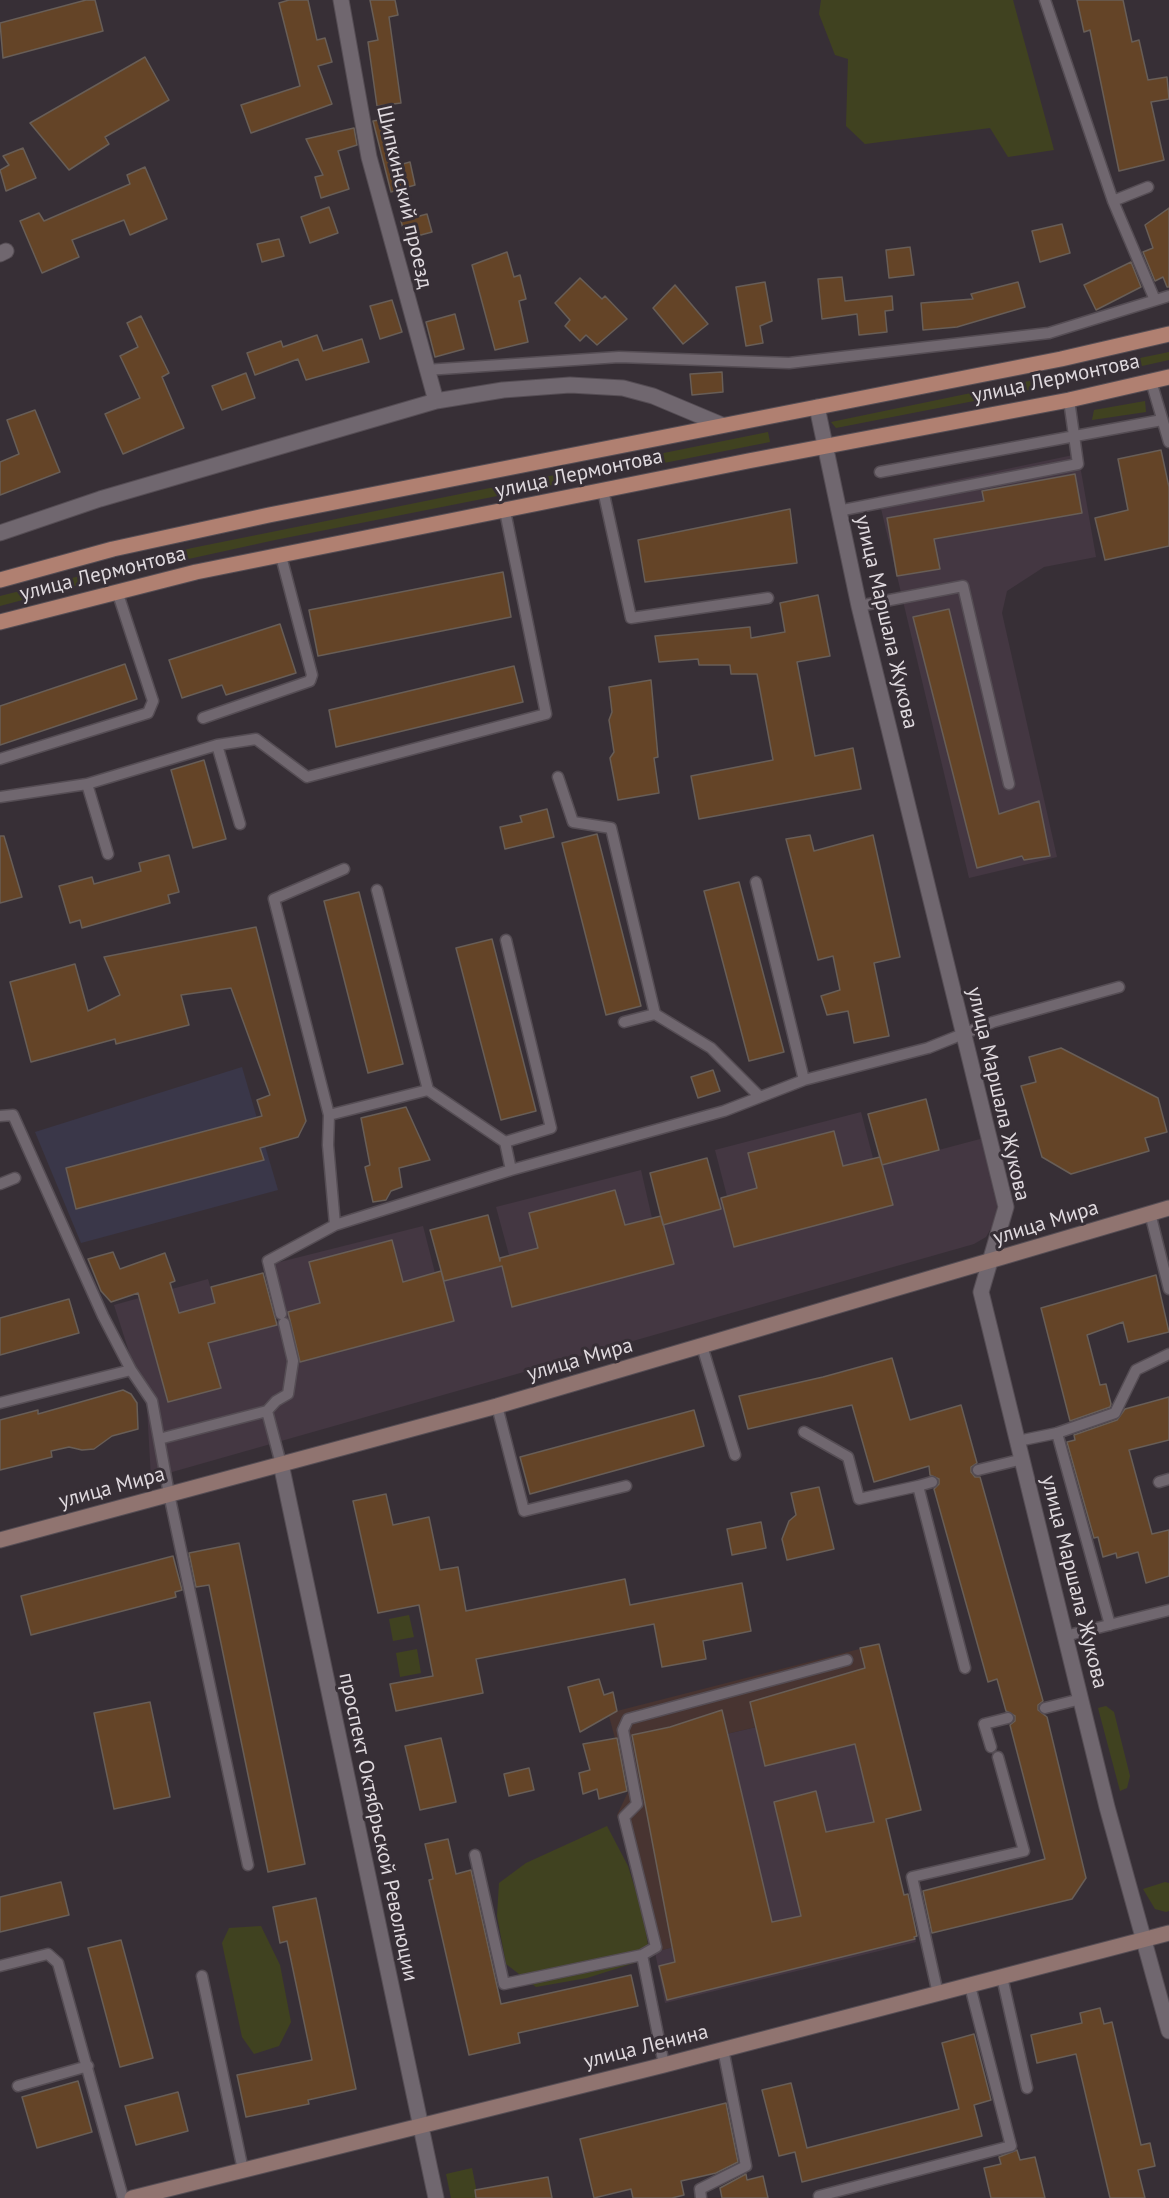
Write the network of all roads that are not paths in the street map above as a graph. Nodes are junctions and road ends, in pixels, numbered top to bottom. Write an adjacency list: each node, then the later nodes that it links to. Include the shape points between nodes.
1 (341, 0): 8 (street, Шипкинский проезд, via 369,157)
2 (1045, 0): 4 (lane)
3 (1148, 187): 4 (lane)
4 (1113, 201): 6 (lane)
5 (1169, 296): 6 (lane)
6 (1155, 300): 8 (lane, via 1049,333 789,363 619,357)
7 (1169, 334): 13 (main road, улица Лермонтова)
8 (426, 370): 12 (street, Шипкинский проезд)
9 (1169, 377): 10 (main road, улица Лермонтова)
10 (1151, 381): 11 (main road, улица Лермонтова); 14 (lane)
11 (1069, 400): 16 (lane); 18 (main road, улица Лермонтова)
12 (436, 401): 15 (street, via 503,390 623,388 653,396); 23 (street, via 100,499)
13 (817, 407): 15 (main road, улица Лермонтова); 18 (street, улица Маршала Жукова)
14 (1165, 423): 16 (lane); 17 (lane)
15 (722, 425): 25 (main road, улица Лермонтова, via 269,515 113,549)
16 (1074, 438): 19 (lane); 22 (lane, via 1078,464)
17 (1169, 442)
18 (826, 446): 20 (main road, улица Лермонтова); 22 (street, улица Маршала Жукова)
19 (880, 472)
20 (603, 490): 21 (main road, улица Лермонтова); 27 (lane, via 631,618)
21 (505, 511): 24 (main road, улица Лермонтова); 31 (lane, via 546,714 308,777 256,739)
22 (838, 511): 28 (street, улица Маршала Жукова)
23 (0, 533)
24 (281, 556): 26 (main road, улица Лермонтова); 30 (lane, via 312,675 310,681)
25 (0, 580)
26 (117, 591): 29 (main road, улица Лермонтова); 32 (lane, via 153,701 148,713)
27 (768, 598)
28 (859, 606): 35 (lane, via 963,586); 46 (street, улица Маршала Жукова)
29 (0, 622)
30 (204, 718)
31 (217, 745): 34 (lane); 37 (lane)
32 (0, 759)
33 (558, 777): 44 (lane, via 573,822 610,828)
34 (87, 784): 36 (lane); 38 (lane)
35 (1009, 784)
36 (0, 797)
37 (240, 824)
38 (108, 854)
39 (344, 869): 50 (lane, via 274,899)
40 (756, 882): 47 (lane)
41 (377, 890): 48 (lane)
42 (506, 940): 52 (lane, via 551,1128)
43 (1119, 987): 46 (lane)
44 (656, 1014): 45 (lane); 49 (lane, via 711,1048)
45 (624, 1022)
46 (963, 1033): 47 (lane, via 928,1048); 59 (street, улица Маршала Жукова, via 1006,1207)
47 (804, 1080): 49 (lane)
48 (428, 1090): 50 (lane); 52 (lane)
49 (760, 1097): 53 (lane, via 724,1111)
50 (329, 1115): 58 (lane)
51 (0, 1116): 63 (lane, via 13,1115)
52 (505, 1142): 53 (lane)
53 (511, 1170): 58 (lane)
54 (15, 1178): 55 (lane)
55 (0, 1184)
56 (1169, 1208): 57 (main road, улица Мира)
57 (1150, 1214): 59 (main road, улица Мира); 60 (lane)
58 (334, 1226): 66 (lane, via 268,1261 293,1361 288,1394)
59 (989, 1262): 61 (main road, улица Мира); 70 (street, улица Маршала Жукова, via 981,1292)
60 (1169, 1289)
61 (702, 1346): 65 (main road, улица Мира); 71 (lane)
62 (1169, 1354): 68 (lane, via 1136,1370 1115,1413)
63 (131, 1370): 64 (lane); 69 (lane, via 152,1401)
64 (0, 1403)
65 (496, 1406): 73 (main road, улица Мира); 76 (lane, via 524,1511)
66 (267, 1411): 69 (lane); 73 (lane)
67 (804, 1432): 77 (lane, via 848,1457 859,1499)
68 (1057, 1433): 70 (lane); 81 (lane)
69 (159, 1439): 78 (lane)
70 (1018, 1442): 72 (street, улица Маршала Жукова)
71 (735, 1455)
72 (1023, 1459): 74 (lane); 82 (street, улица Маршала Жукова)
73 (281, 1464): 78 (main road, улица Мира); 106 (street, проспект Октябрьской Революции)
74 (978, 1470)
75 (932, 1482): 77 (lane)
76 (626, 1486)
77 (918, 1486): 84 (lane)
78 (169, 1494): 79 (main road, улица Мира); 91 (lane)
79 (0, 1540)
80 (1169, 1610): 81 (lane)
81 (1110, 1625): 82 (lane)
82 (1065, 1636): 85 (street, улица Маршала Жукова)
83 (848, 1660): 94 (lane, via 628,1719 623,1730 637,1804 624,1817 656,1947)
84 (965, 1668)
85 (1081, 1700): 86 (lane); 93 (street, улица Маршала Жукова)
86 (1045, 1708)
87 (1008, 1718): 88 (lane, via 984,1724)
88 (991, 1747)
89 (998, 1757): 99 (lane, via 1024,1851 912,1877)
90 (475, 1855): 94 (lane, via 504,1984)
91 (248, 1864)
92 (1169, 1934): 93 (main road, улица Ленина)
93 (1144, 1940): 97 (main road, улица Ленина); 100 (street, улица Маршала Жукова)
94 (642, 1955): 102 (lane)
95 (0, 1966): 103 (lane, via 48,1954 58,1963)
96 (202, 1976): 107 (lane)
97 (1002, 1977): 98 (main road, улица Ленина); 105 (lane)
98 (970, 1986): 99 (main road, улица Ленина); 108 (lane, via 1011,2146)
99 (938, 1994): 101 (main road, улица Ленина)
100 (1169, 2031)
101 (723, 2049): 102 (main road, улица Ленина); 112 (lane, via 746,2166 700,2189)
102 (664, 2065): 106 (main road, улица Ленина)
103 (87, 2066): 104 (lane); 109 (lane)
104 (18, 2086)
105 (1027, 2088)
106 (420, 2127): 107 (main road, улица Ленина); 111 (street, проспект Октябрьской Революции)
107 (243, 2170): 110 (main road, улица Ленина)
108 (819, 2196)
109 (123, 2198)
110 (132, 2198)
111 (436, 2198)
112 (701, 2198)

